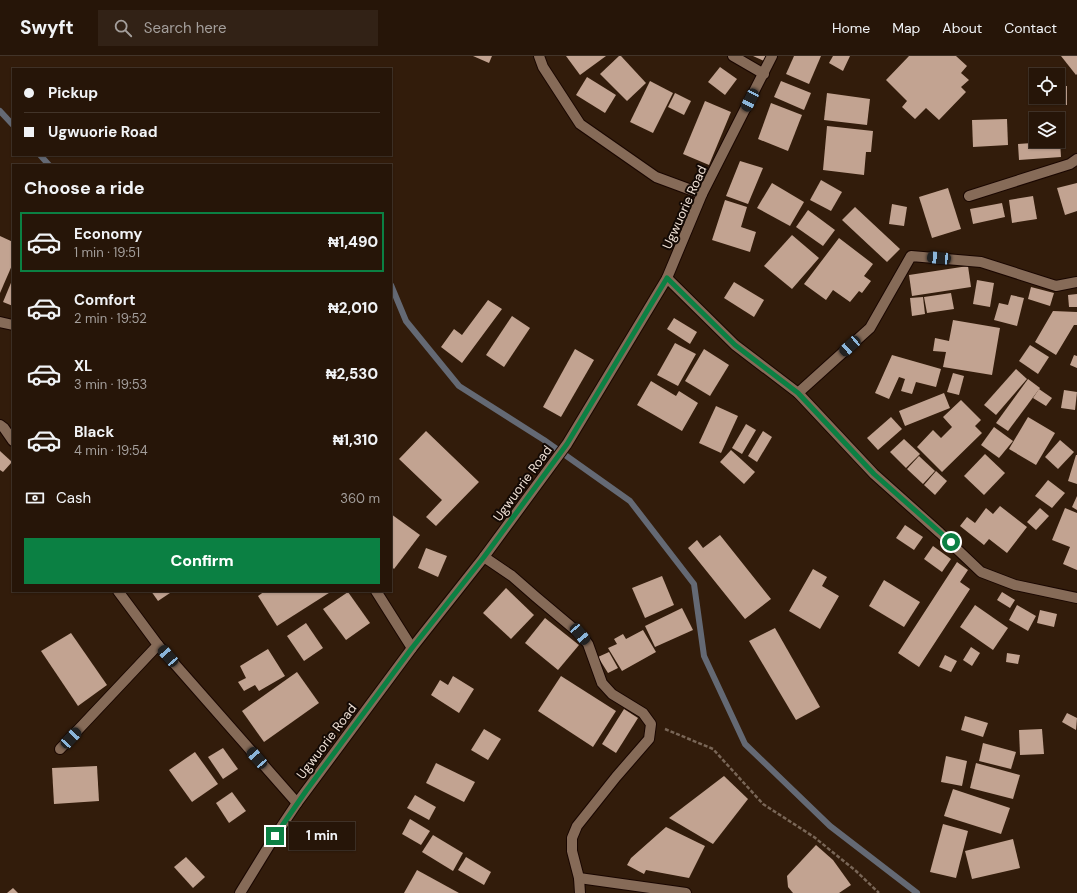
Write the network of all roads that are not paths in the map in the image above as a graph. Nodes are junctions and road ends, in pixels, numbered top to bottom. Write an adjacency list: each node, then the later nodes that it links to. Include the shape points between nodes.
1 (539, 56): 6 (street, via 542,67 580,124 656,177)
2 (733, 56): 4 (street)
3 (772, 56): 4 (street, Ugwuorie Road)
4 (764, 74): 6 (street, Ugwuorie Road)
5 (1077, 159): 7 (street, via 1070,164)
6 (702, 194): 8 (street, Ugwuorie Road)
7 (969, 196)
8 (667, 278): 12 (street, via 735,345); 15 (street, Ugwuorie Road, via 567,444)
9 (1077, 282): 12 (street, via 1056,286 981,262 911,256 870,328)
10 (0, 322): 11 (street)
11 (12, 326)
12 (798, 393): 18 (street, via 874,474 981,572 1015,585)
13 (0, 426): 14 (street)
14 (12, 440)
15 (484, 557): 20 (street, Ugwuorie Road); 23 (street, via 512,576 580,634 588,644 602,683 612,694 643,713 651,724 649,739 577,826 572,838 572,851)
16 (119, 592): 19 (street)
17 (377, 592): 20 (street)
18 (1077, 598)
19 (158, 645): 21 (street); 22 (street)
20 (412, 648): 22 (street, Ugwuorie Road)
21 (60, 749)
22 (297, 802): 24 (street, Ugwuorie Road)
23 (579, 878): 25 (street); 26 (street)
24 (240, 893)
25 (580, 893)
26 (686, 893)

